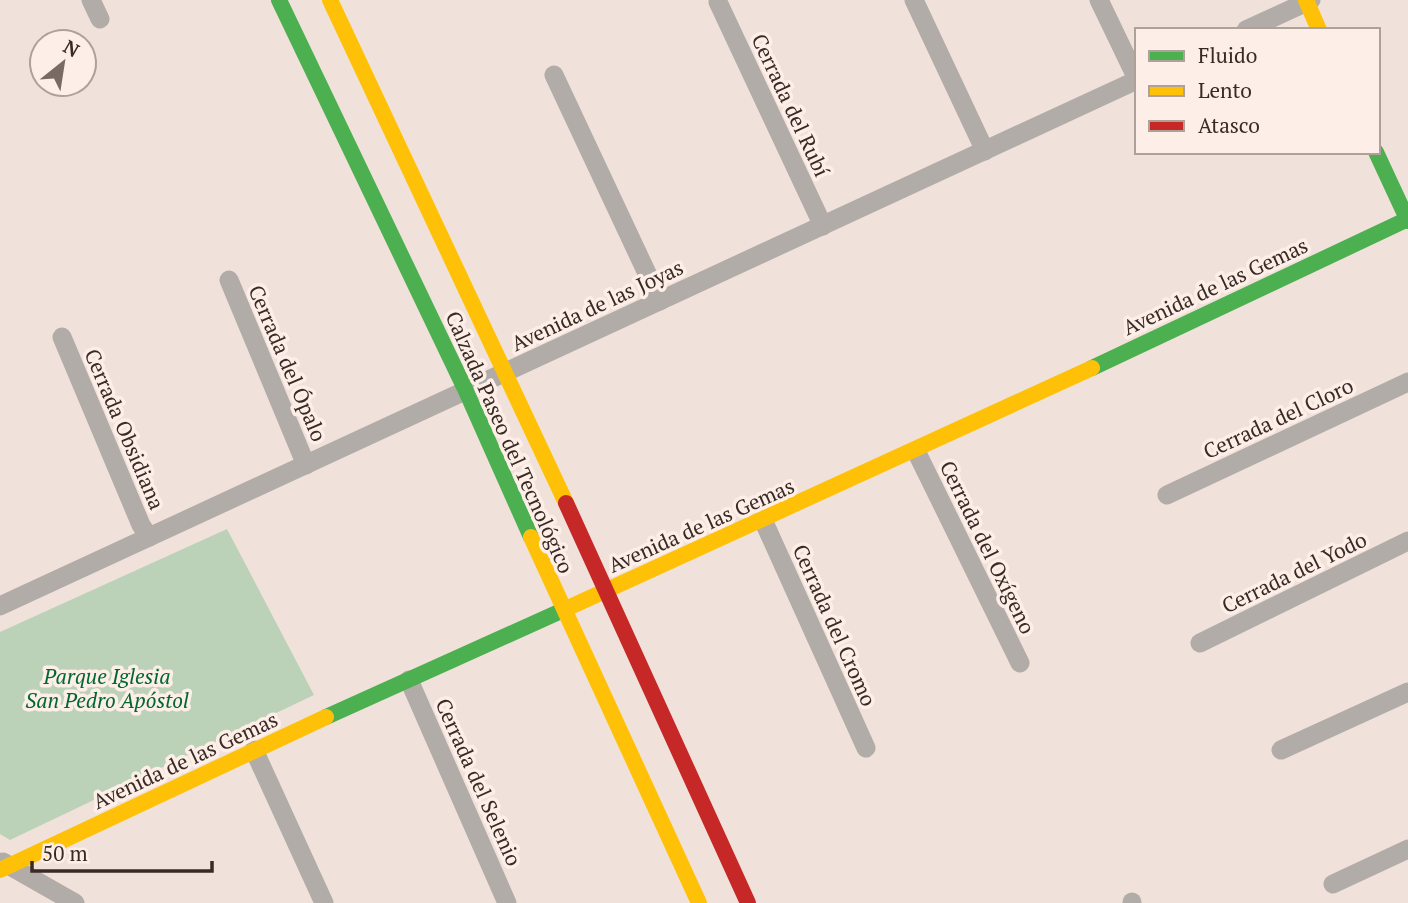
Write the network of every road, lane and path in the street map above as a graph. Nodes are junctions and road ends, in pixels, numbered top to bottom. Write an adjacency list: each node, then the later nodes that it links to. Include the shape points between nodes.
1 (91, 0): 8 (street)
2 (279, 0): 23 (main road, Calzada Paseo del Tecnológico, via 315,62)
3 (330, 0): 21 (main road, Calzada Paseo del Tecnológico, via 346,48)
4 (914, 0): 14 (street)
5 (1099, 0): 12 (street)
6 (1308, 1): 9 (street); 10 (main road)
7 (718, 2): 17 (street, Cerrada del Rubí)
8 (100, 19)
9 (1250, 28)
10 (1318, 28)
11 (554, 75): 19 (street)
12 (1135, 76)
13 (1135, 81): 14 (street, Avenida de las Joyas)
14 (985, 150): 17 (street, Avenida de las Joyas)
15 (1377, 154): 16 (main road)
16 (1408, 220): 24 (main road, Avenida de las Gemas)
17 (823, 226): 19 (street, Avenida de las Joyas)
18 (229, 280): 25 (street, Cerrada del Ópalo)
19 (660, 301): 21 (street, Avenida de las Joyas)
20 (62, 337): 28 (street, Cerrada Obsidiana)
21 (506, 372): 23 (street, Avenida de las Joyas); 30 (main road, Calzada Paseo del Tecnológico)
22 (1408, 382): 26 (street, Cerrada del Cloro)
23 (466, 391): 25 (street, Avenida de las Joyas); 32 (main road, Calzada Paseo del Tecnológico)
24 (916, 451): 27 (main road, Avenida de las Gemas); 34 (street, Cerrada del Oxígeno)
25 (306, 465): 28 (street, Avenida de las Joyas)
26 (1167, 495)
27 (764, 520): 30 (main road, Avenida de las Gemas); 37 (street, Cerrada del Cromo)
28 (149, 537): 31 (street, Avenida de las Joyas)
29 (1408, 541): 33 (street, Cerrada del Yodo)
30 (606, 590): 32 (main road, Avenida de las Gemas); 47 (main road, Calzada Paseo del Tecnológico)
31 (0, 606)
32 (563, 610): 35 (main road, Avenida de las Gemas); 46 (main road, Calzada Paseo del Tecnológico)
33 (1200, 643)
34 (1020, 663)
35 (409, 680): 38 (main road, Avenida de las Gemas); 45 (street, Cerrada del Selenio)
36 (1408, 692): 39 (street)
37 (866, 748)
38 (254, 750): 41 (main road, Avenida de las Gemas); 44 (street)
39 (1281, 750)
40 (1408, 849): 42 (street)
41 (3, 865): 43 (street)
42 (1333, 884)
43 (75, 903)
44 (324, 903)
45 (507, 903)
46 (698, 903)
47 (748, 903)

